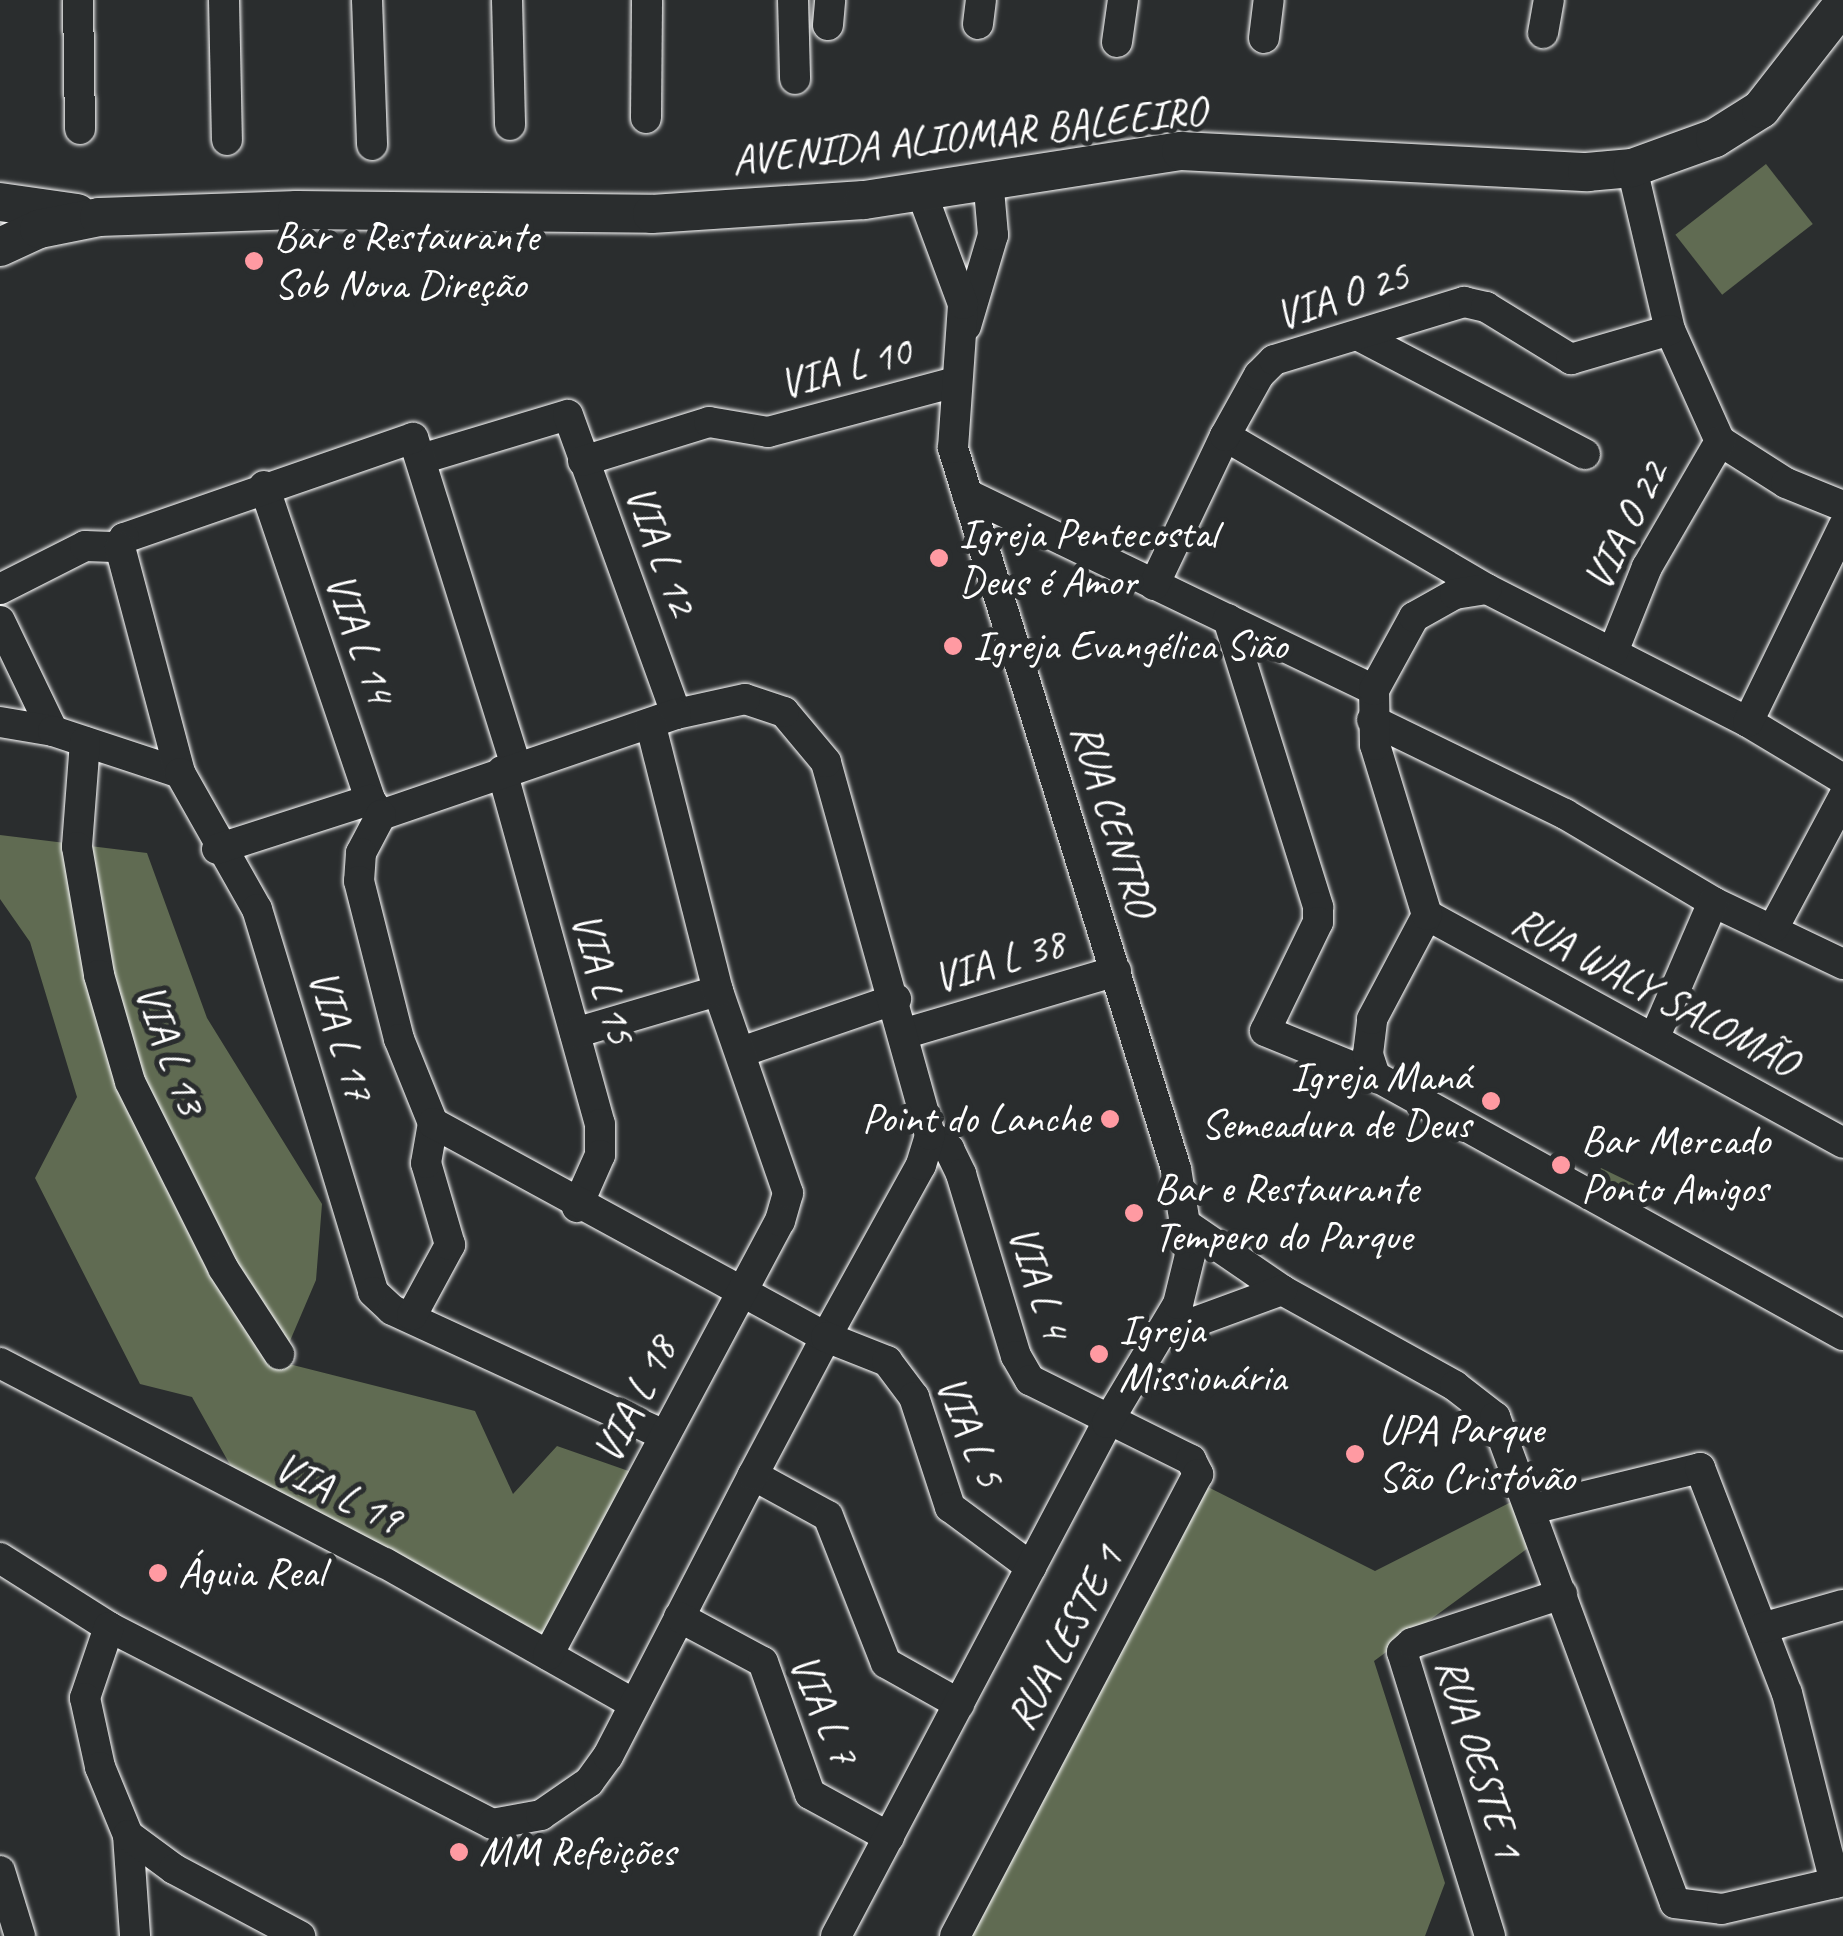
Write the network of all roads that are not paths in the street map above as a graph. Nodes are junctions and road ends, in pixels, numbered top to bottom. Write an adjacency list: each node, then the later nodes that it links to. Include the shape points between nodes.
1 (78, 0): 17 (street)
2 (224, 0): 18 (street)
3 (367, 0): 19 (street)
4 (507, 0): 16 (street)
5 (647, 0): 15 (street)
6 (794, 0): 14 (street)
7 (1123, 0): 13 (street)
8 (1269, 0): 12 (street)
9 (1549, 0): 11 (street)
10 (1843, 4): 20 (main road, AVENIDA ALIOMAR BALEEIRO, via 1760,109 1715,138)
11 (1543, 33)
12 (1264, 38)
13 (1117, 42)
14 (796, 79)
15 (646, 118)
16 (510, 125)
17 (80, 129)
18 (227, 140)
19 (372, 145)
20 (1632, 168): 21 (main road, AVENIDA ALIOMAR BALEEIRO, via 1587,172 1181,151); 27 (street)
21 (988, 178): 22 (main road, AVENIDA ALIOMAR BALEEIRO); 26 (street, RUA CENTRO, via 993,235)
22 (921, 190): 24 (main road, AVENIDA ALIOMAR BALEEIRO, via 652,214 297,210); 26 (street, RUA CENTRO)
23 (0, 202): 24 (main road, AVENIDA ALIOMAR BALEEIRO)
24 (99, 217): 25 (main road, AVENIDA ALIOMAR BALEEIRO)
25 (0, 247)
26 (971, 277): 29 (street, RUA CENTRO)
27 (1670, 330): 28 (street, VIA O 25, via 1572,359 1464,302); 31 (street)
28 (1359, 336): 30 (street, VIA O 25, via 1264,367); 33 (street)
29 (956, 382): 34 (street, VIA L 10, via 768,432 709,422); 36 (street, RUA CENTRO, via 952,435)
30 (1225, 436): 40 (street, VIA O 25); 42 (street)
31 (1720, 441): 37 (street, via 1810,495); 45 (street, VIA O 22, via 1647,567)
32 (417, 448): 34 (street, VIA L 12, via 568,415); 35 (street); 52 (street)
33 (1585, 454)
34 (583, 462): 47 (street, VIA L 12)
35 (264, 486): 39 (street); 56 (street, VIA L 14)
36 (968, 494): 40 (street); 62 (street, RUA CENTRO)
37 (1843, 506)
38 (1843, 527): 49 (street)
39 (125, 539): 41 (street, via 84,546); 53 (street, VIA L 17)
40 (1154, 585): 43 (street)
41 (0, 588)
42 (1487, 589): 45 (street); 46 (street, via 1455,594 1414,617)
43 (1228, 618): 46 (street); 69 (street, via 1318,907 1318,922 1265,1031)
44 (0, 621): 50 (street)
45 (1613, 652): 49 (street)
46 (1373, 705): 58 (street); 59 (street)
47 (663, 718): 52 (street); 63 (street, VIA L 12); 64 (street, via 745,700 784,712 812,739 847,826)
48 (0, 722): 50 (street)
49 (1748, 722): 54 (street)
50 (53, 731): 51 (street)
51 (85, 742): 53 (street); 82 (street, VIA L 13, via 77,847 99,975 124,1064 167,1165)
52 (509, 768): 56 (street); 65 (street, VIA L 15)
53 (180, 774): 57 (street, VIA L 17)
54 (1843, 780)
55 (1843, 798): 60 (street)
56 (376, 807): 57 (street); 70 (street, via 359,881 398,1038)
57 (217, 849): 78 (street, VIA L 17, via 257,909 366,1276 381,1301)
58 (1712, 902): 60 (street); 67 (street)
59 (1427, 915): 67 (street, RUA WALY SALOMÃO); 69 (street, via 1372,1019 1368,1054)
60 (1774, 927): 61 (street)
61 (1843, 964)
62 (1116, 972): 66 (street, VIA L 38); 75 (street, RUA CENTRO)
63 (718, 991): 65 (street); 68 (street, VIA L 12)
64 (896, 999): 66 (street); 68 (street)
65 (575, 1033): 74 (street, VIA L 15, via 602,1136)
66 (906, 1033): 71 (street)
67 (1654, 1039): 72 (street, RUA WALY SALOMÃO)
68 (741, 1052): 73 (street, VIA L 12)
69 (1375, 1076): 80 (street)
70 (433, 1124): 74 (street, VIA L 5); 78 (street, VIA L 17, via 426,1163 450,1246)
71 (930, 1134): 81 (street, via 920,1165); 84 (street, VIA L 4, via 949,1150 961,1174 1022,1369)
72 (1843, 1143)
73 (785, 1181): 76 (street, VIA L 18, via 780,1220)
74 (578, 1207): 76 (street, VIA L 5)
75 (1190, 1228): 77 (street); 79 (street, RUA CENTRO, via 1186,1280)
76 (739, 1290): 81 (street, VIA L 5); 85 (street, VIA L 18)
77 (1282, 1290): 79 (street); 87 (street, via 1484,1404 1502,1429)
78 (412, 1315): 85 (street, VIA L 17)
79 (1162, 1334): 84 (street, RUA CENTRO)
80 (1843, 1335)
81 (826, 1338): 86 (street); 89 (street, VIA L 5, via 900,1372 946,1500 962,1521)
82 (279, 1354)
83 (0, 1363): 95 (street, VIA L 19)
84 (1106, 1423): 89 (street, RUA CENTRO); 107 (street, RUA LESTE 1, via 1190,1460 1198,1474)
85 (664, 1435): 95 (street, VIA L 18)
86 (753, 1474): 92 (street); 97 (street, via 828,1516 886,1663)
87 (1532, 1509): 90 (street); 94 (street, via 1694,1464 1705,1475)
88 (0, 1558): 93 (street)
89 (1031, 1567): 97 (street, RUA CENTRO)
90 (1562, 1594): 102 (street); 108 (street, RUA OESTE 1, via 1402,1652)
91 (1843, 1605): 94 (street)
92 (679, 1617): 96 (street); 99 (street, VIA L 7, via 763,1662 810,1794)
93 (109, 1627): 96 (street, via 492,1824 524,1821 574,1795 608,1756); 98 (street, via 85,1698 100,1768)
94 (1762, 1628): 101 (street, via 1787,1693)
95 (548, 1655): 96 (street, VIA L 19)
96 (634, 1704)
97 (958, 1704): 99 (street, RUA CENTRO)
98 (128, 1835): 104 (street); 105 (street, via 174,1869)
99 (889, 1837): 106 (street, RUA CENTRO)
100 (0, 1870): 103 (street)
101 (1839, 1882): 102 (street)
102 (1680, 1923)
103 (20, 1936)
104 (135, 1936)
105 (300, 1936)
106 (836, 1936)
107 (955, 1936)
108 (1490, 1936)

